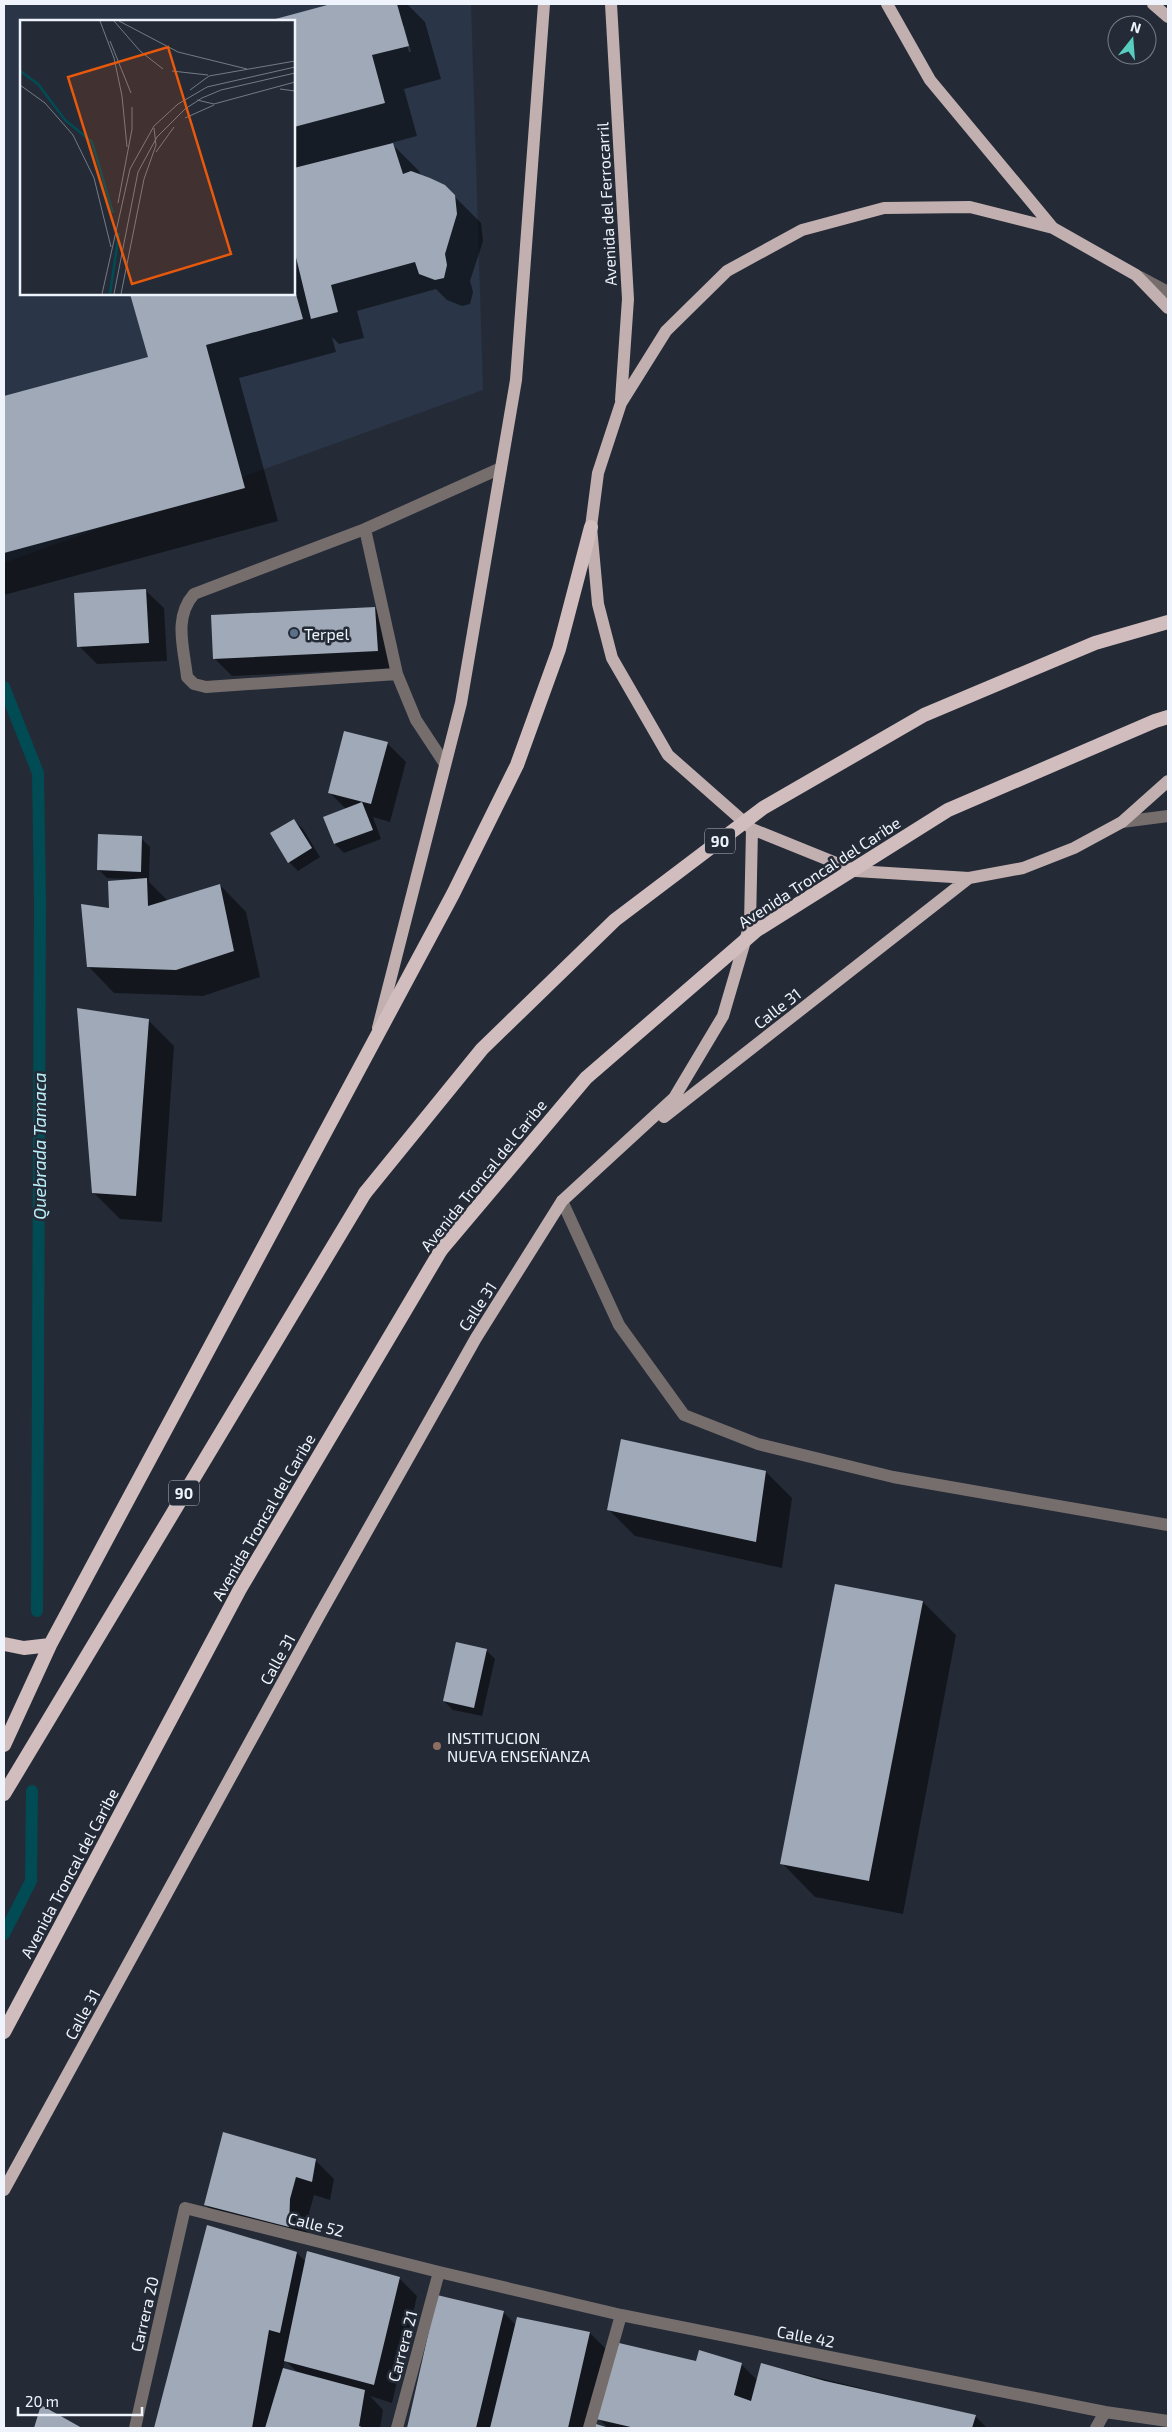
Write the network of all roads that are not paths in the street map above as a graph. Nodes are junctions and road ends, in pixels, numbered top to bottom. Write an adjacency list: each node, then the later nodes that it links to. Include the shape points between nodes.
1 (544, 4): 11 (main road, via 516,380)
2 (611, 4): 10 (main road, Avenida del Ferrocarril, via 628,299)
3 (886, 4): 6 (main road, via 930,80)
4 (1153, 4): 5 (main road)
5 (1168, 17)
6 (1053, 228): 7 (main road); 10 (main road, via 970,208 884,208 802,230 727,271 666,330)
7 (1136, 275): 8 (street); 9 (main road)
8 (1168, 292)
9 (1168, 308)
10 (621, 403): 12 (main road, via 598,474)
11 (501, 468): 13 (street); 17 (main road, via 461,703)
12 (591, 527): 21 (main road, via 598,604 612,658 668,755); 23 (highway, via 560,649 517,765 453,894)
13 (365, 529): 15 (street); 15 (street, via 194,594 185,604 180,620 187,677 194,684 206,687)
14 (1168, 622): 30 (highway, 90, bridge, via 1095,643 924,716 763,808 615,920 482,1049 365,1193)
15 (397, 674): 17 (street, via 416,720)
16 (1168, 717): 31 (highway, Avenida Troncal del Caribe, bridge, via 948,810 756,930 586,1078 441,1250 240,1589)
17 (444, 764): 23 (main road)
18 (1168, 781): 20 (main road)
19 (1168, 816): 20 (street)
20 (1122, 822): 22 (main road, via 1074,848 1023,868)
21 (752, 829): 22 (main road, via 856,871); 24 (main road, Calle 31, via 750,924 723,1016 674,1098)
22 (969, 878): 24 (main road, Calle 31)
23 (376, 1034): 28 (highway)
24 (605, 1163): 25 (main road, Calle 31)
25 (562, 1201): 26 (street, via 619,1325 684,1415 758,1444 893,1477); 32 (main road, Calle 31, via 476,1338 319,1616)
26 (1168, 1525)
27 (4, 1644): 28 (highway, via 24,1648)
28 (50, 1645): 29 (highway)
29 (4, 1745)
30 (4, 1794)
31 (4, 2032)
32 (4, 2190)
33 (184, 2208): 34 (street, Calle 52); 39 (street, Carrera 20)
34 (438, 2272): 35 (street, Calle 42); 40 (street, Carrera 21)
35 (621, 2315): 36 (street, Calle 42); 38 (street)
36 (1105, 2412): 37 (street, Calle 42); 41 (street)
37 (1168, 2421)
38 (590, 2426)
39 (135, 2428)
40 (397, 2428)
41 (1096, 2428)

